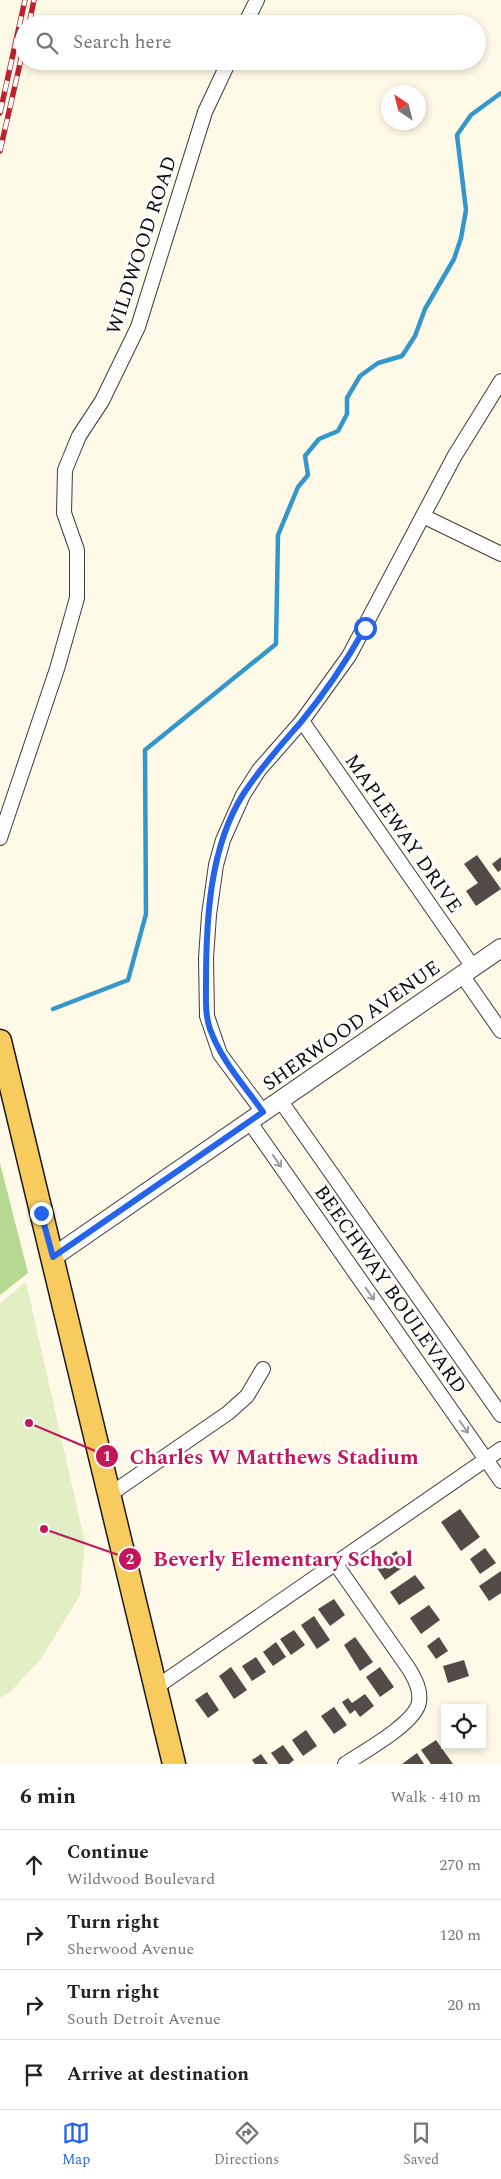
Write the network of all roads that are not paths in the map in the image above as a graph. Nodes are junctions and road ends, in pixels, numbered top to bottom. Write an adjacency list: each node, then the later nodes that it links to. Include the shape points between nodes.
1 (249, 0): 3 (street)
2 (257, 0): 4 (street)
3 (247, 15)
4 (248, 15)
5 (225, 70): 10 (street, WILDWOOD ROAD, via 205,112 138,327 102,401 79,436 65,470 64,513 77,550 77,598 57,669)
6 (501, 381): 7 (street, BEECHWAY BOULEVARD, via 454,457)
7 (423, 516): 8 (street); 9 (street, BEECHWAY BOULEVARD, via 349,656)
8 (501, 554)
9 (302, 721): 12 (street, MAPLEWAY DRIVE); 16 (street, BEECHWAY BOULEVARD, via 270,757 243,795 216,865 210,915 206,1016 220,1054)
10 (0, 838)
11 (501, 948): 12 (street, SHERWOOD AVENUE)
12 (468, 971): 13 (street, MAPLEWAY DRIVE); 15 (street, SHERWOOD AVENUE)
13 (501, 1031)
14 (0, 1041): 17 (main road)
15 (280, 1100): 16 (street, SHERWOOD AVENUE); 19 (street, BEECHWAY BOULEVARD)
16 (256, 1116): 17 (street, SHERWOOD AVENUE); 21 (street, BEECHWAY BOULEVARD, one-way to 21)
17 (53, 1257): 23 (main road)
18 (263, 1370): 23 (street, via 248,1396 228,1413)
19 (501, 1415)
20 (501, 1449): 21 (street)
21 (486, 1459): 22 (street, BEECHWAY BOULEVARD); 24 (street)
22 (501, 1480)
23 (109, 1495): 25 (main road)
24 (335, 1563): 25 (street); 27 (street, via 409,1669 420,1694 418,1709 408,1719)
25 (155, 1688): 26 (main road)
26 (174, 1764)
27 (345, 1764)

